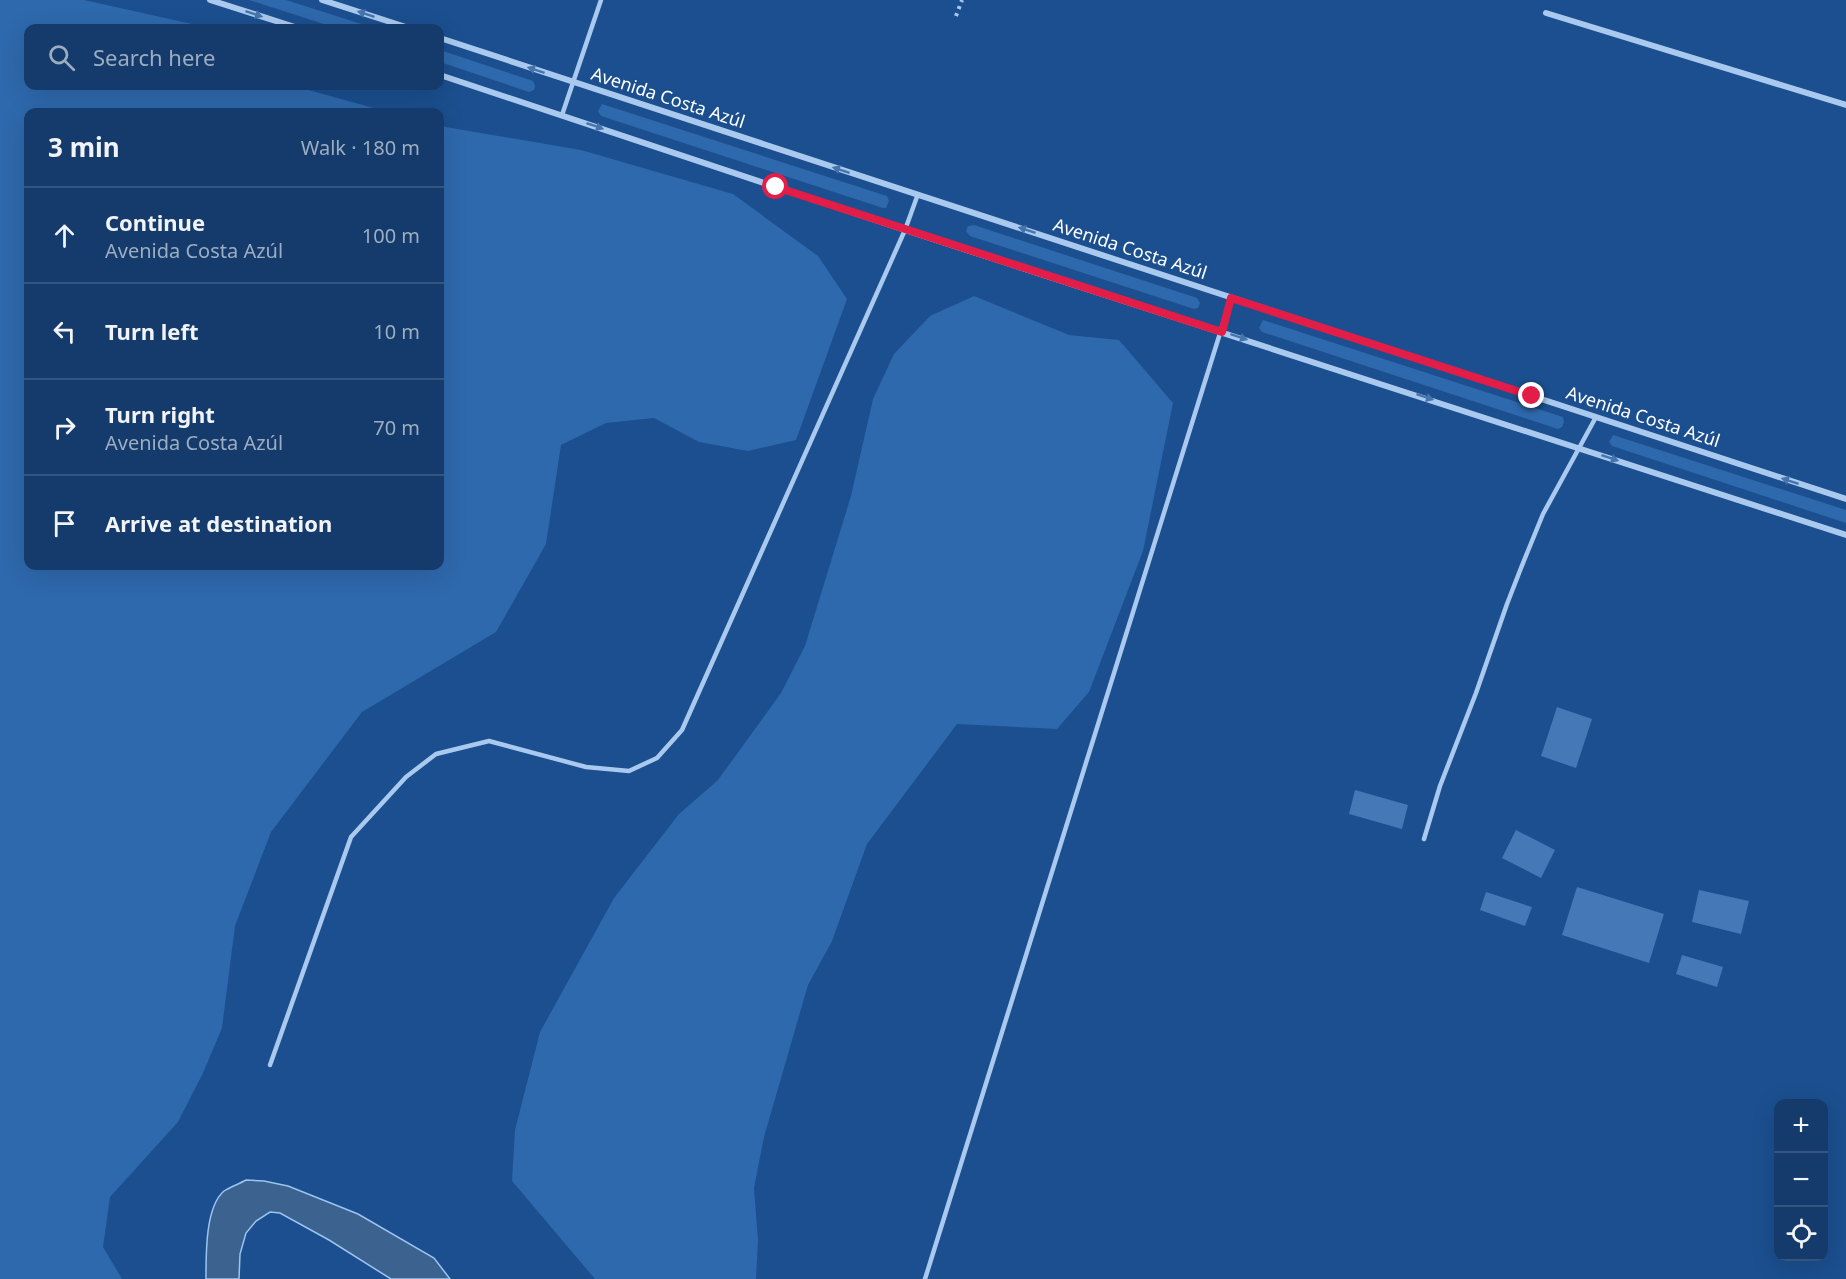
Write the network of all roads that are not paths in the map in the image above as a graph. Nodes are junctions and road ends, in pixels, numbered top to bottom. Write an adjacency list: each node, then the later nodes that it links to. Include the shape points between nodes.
1 (210, 0): 5 (street, one-way to 5)
2 (322, 0): 6 (street, one-way to 2)
3 (601, 0): 9 (lane)
4 (1546, 13): 10 (street)
5 (285, 24)
6 (397, 24)
7 (444, 39): 9 (street, Avenida Costa Azúl, one-way to 7)
8 (444, 76): 11 (street)
9 (573, 82): 11 (lane); 12 (street, Avenida Costa Azúl, one-way to 9)
10 (1846, 105)
11 (562, 115): 13 (street, one-way to 13)
12 (918, 194): 13 (lane); 14 (street, Avenida Costa Azúl, one-way to 12)
13 (905, 230): 15 (street); 21 (lane, via 682,730 657,758 629,771 586,767 489,741 436,754 406,777 351,837)
14 (1231, 298): 15 (lane); 16 (street, Avenida Costa Azúl)
15 (1222, 332): 17 (street, one-way to 17); 22 (lane)
16 (1596, 417): 17 (lane); 18 (street, Avenida Costa Azúl, one-way to 16)
17 (1580, 448): 19 (street, one-way to 19); 20 (lane, via 1543,514 1521,568)
18 (1846, 499)
19 (1846, 535)
20 (1424, 839)
21 (270, 1065)
22 (924, 1279)

